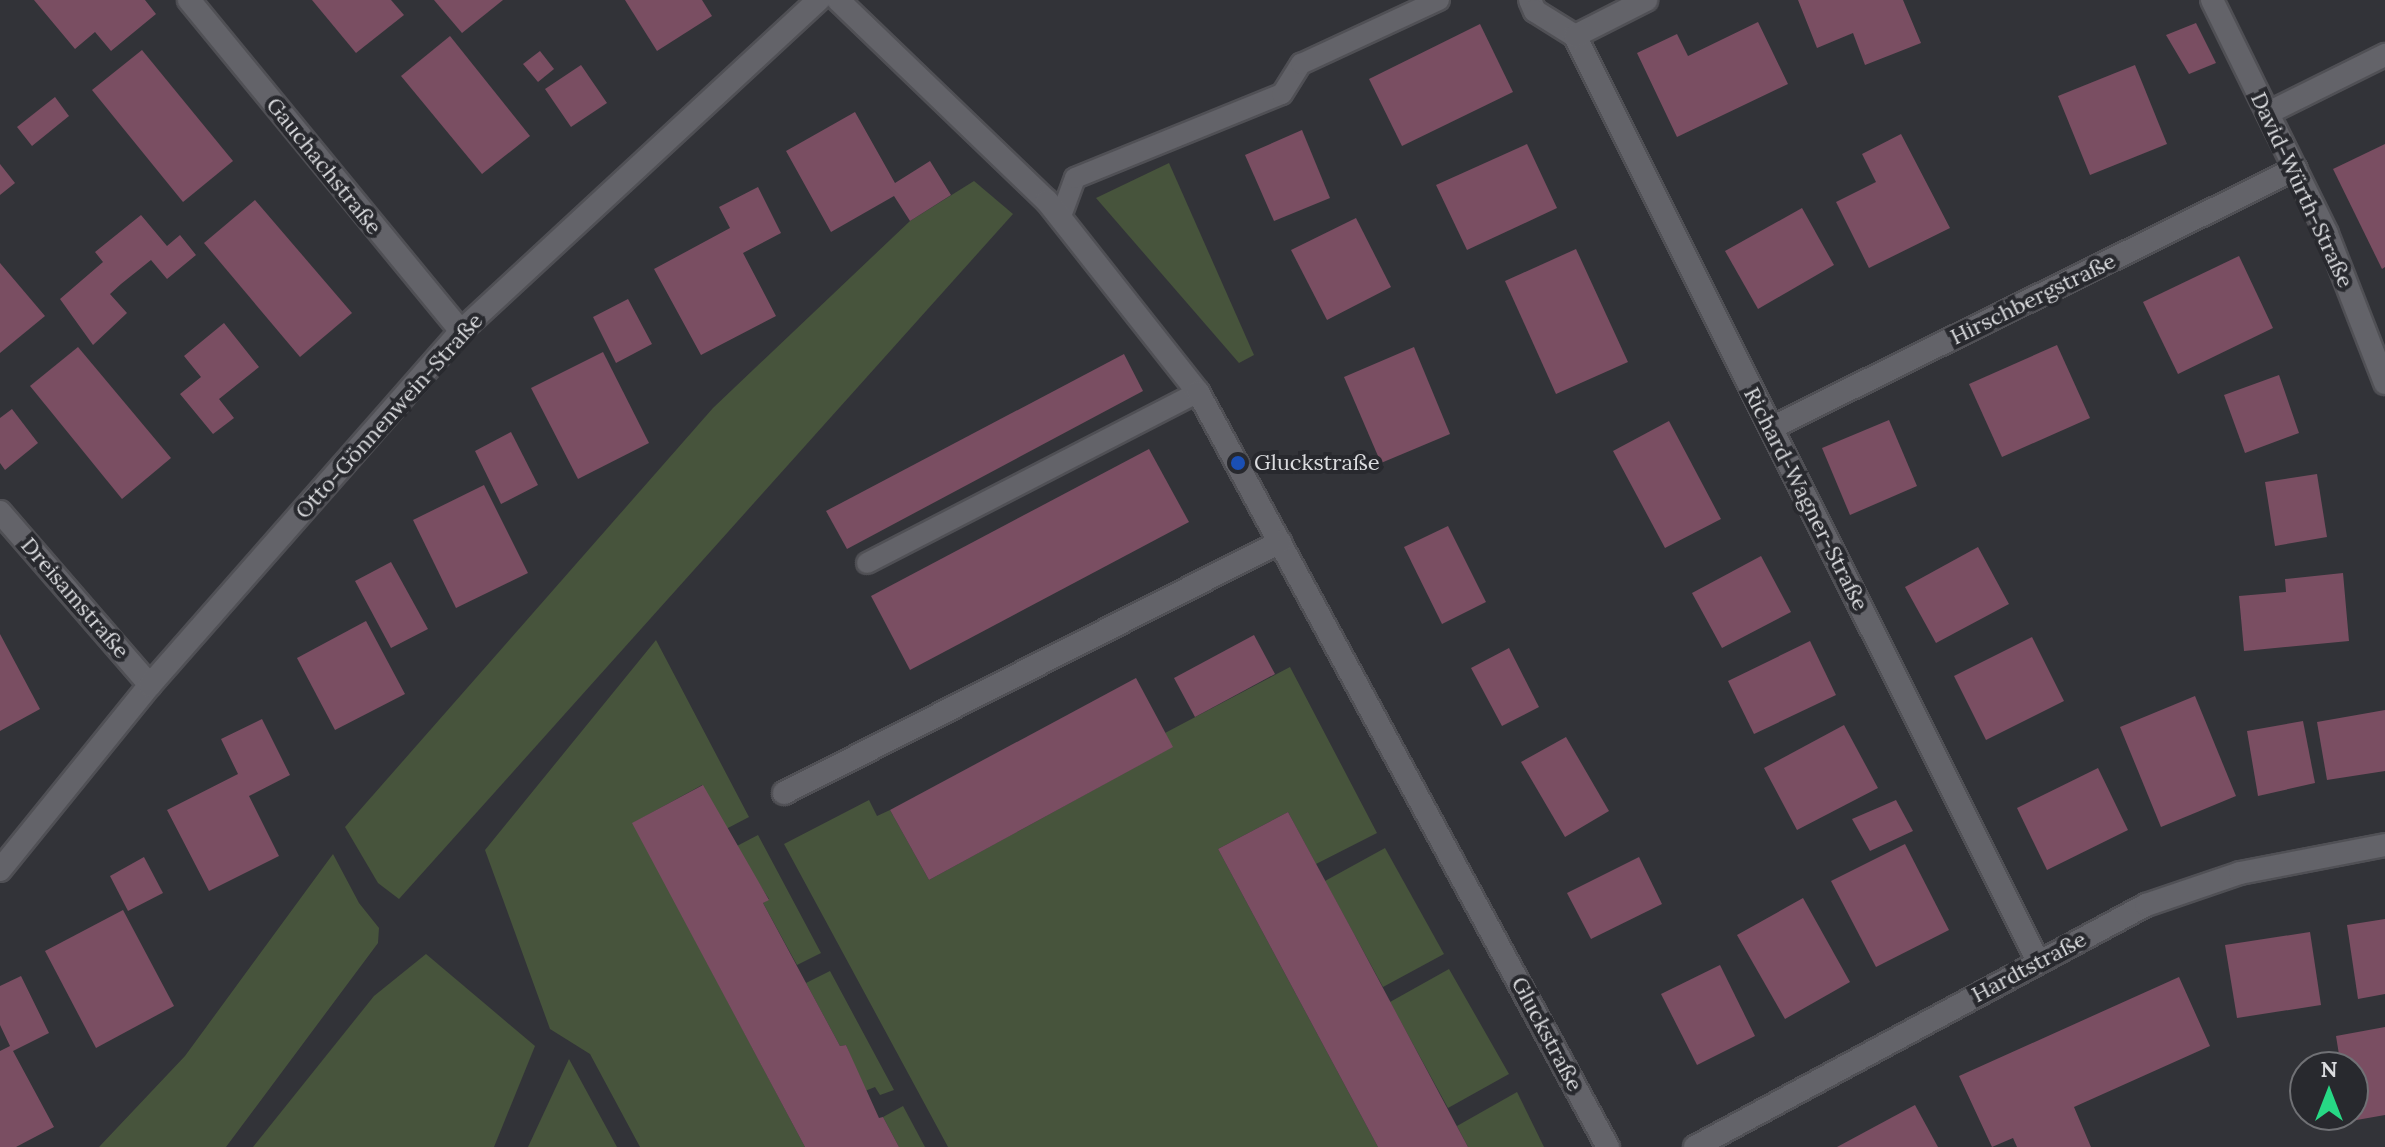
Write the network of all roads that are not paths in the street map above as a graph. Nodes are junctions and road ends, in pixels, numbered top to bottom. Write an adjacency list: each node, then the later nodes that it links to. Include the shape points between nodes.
1 (189, 0): 13 (street, Gauchachstraße)
2 (819, 0): 13 (street, Otto-Gönnenwein-Straße)
3 (838, 0): 12 (street, Gluckstraße)
4 (1439, 0): 12 (lane, via 1301,64 1282,94 1075,178)
5 (1530, 0): 8 (street, via 1535,11)
6 (1646, 0): 8 (street)
7 (2212, 0): 10 (street, David-Würth-Straße)
8 (1575, 36): 16 (street, Richard-Wagner-Straße)
9 (2385, 55): 10 (street)
10 (2268, 113): 11 (street, David-Würth-Straße)
11 (2295, 169): 14 (street, David-Würth-Straße, via 2327,234); 16 (street, Hirschbergstraße)
12 (1061, 216): 15 (street, Gluckstraße)
13 (461, 331): 20 (street, Otto-Gönnenwein-Straße)
14 (2385, 383)
15 (1198, 392): 18 (street, Gluckstraße); 19 (lane)
16 (1771, 428): 24 (street, Richard-Wagner-Straße)
17 (0, 512): 20 (street, Dreisamstraße)
18 (1280, 542): 21 (street); 25 (street, Gluckstraße)
19 (867, 563)
20 (150, 685): 23 (street, Otto-Gönnenwein-Straße)
21 (784, 793)
22 (2385, 845): 24 (street, Hardtstraße, via 2227,877 2146,905)
23 (0, 870)
24 (2038, 962): 26 (street, Hardtstraße)
25 (1608, 1147)
26 (1695, 1147)

